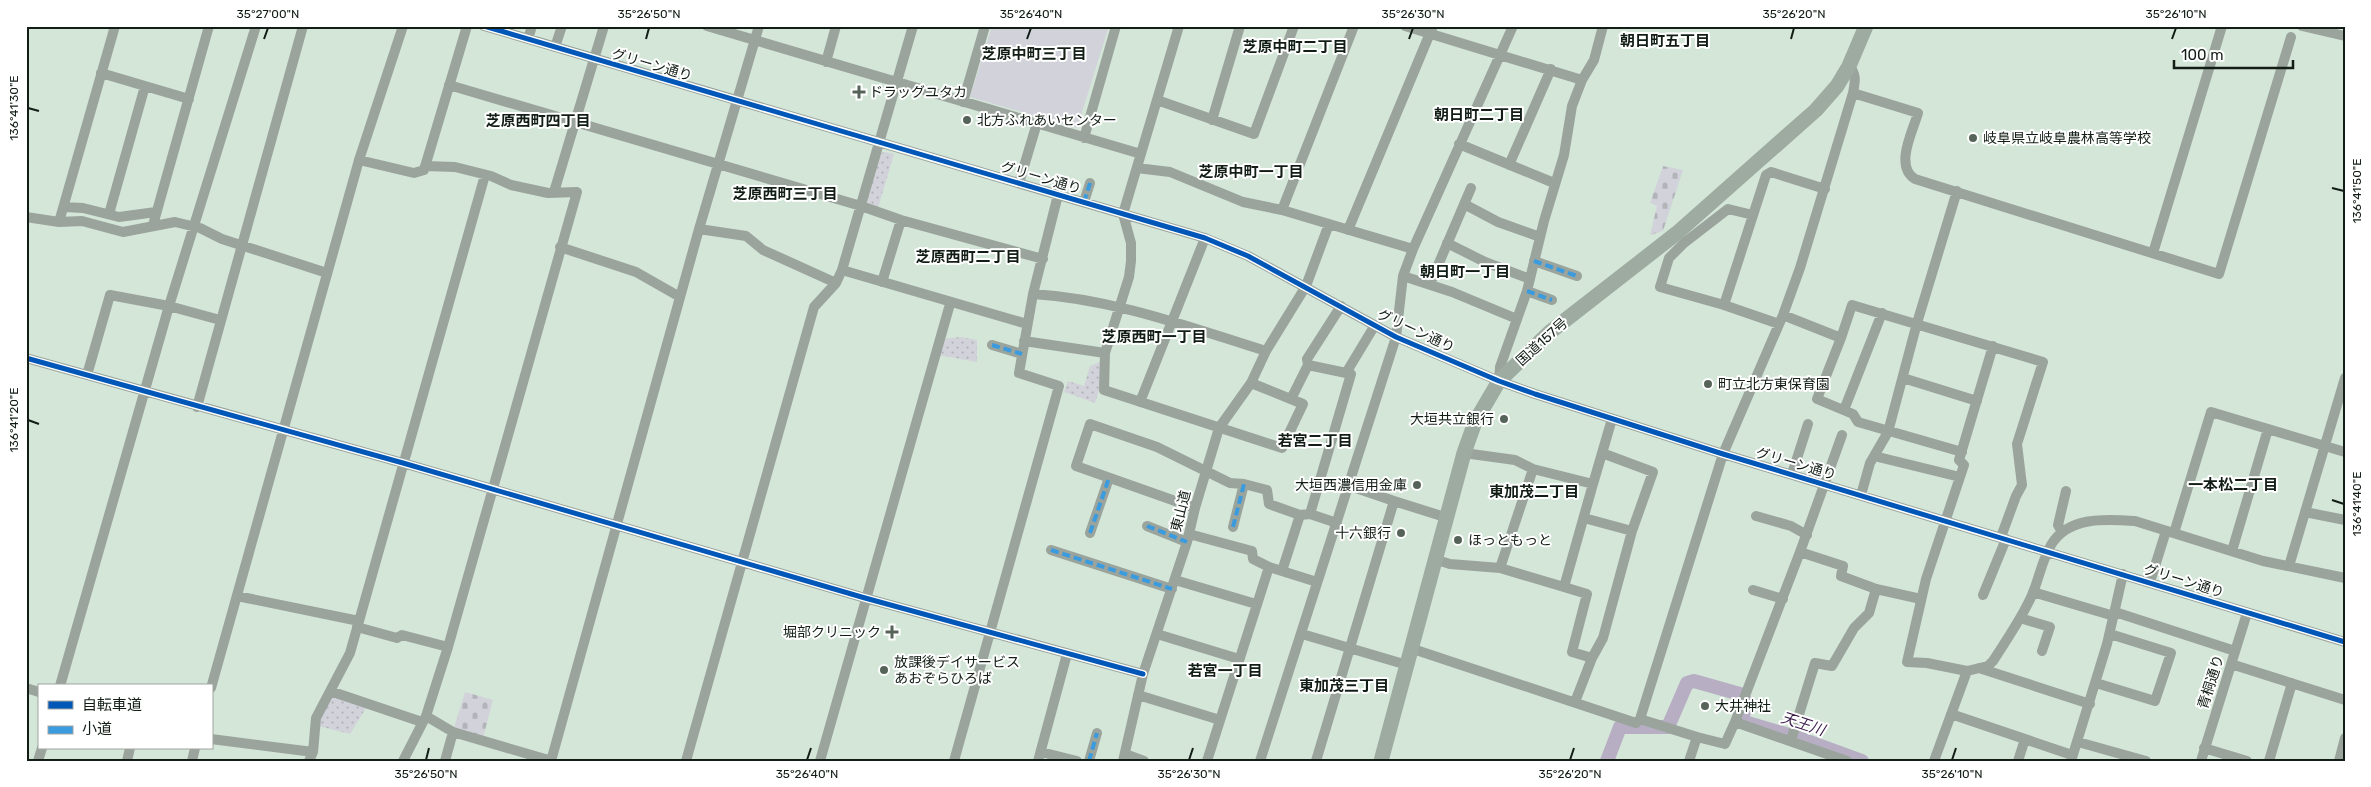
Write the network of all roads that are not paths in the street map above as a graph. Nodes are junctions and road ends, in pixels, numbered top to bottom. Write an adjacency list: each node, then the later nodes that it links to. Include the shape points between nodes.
1 (115, 26): 38 (street)
2 (209, 26): 44 (street)
3 (256, 26): 83 (street)
4 (303, 26): 89 (street)
5 (403, 26): 55 (street)
6 (467, 26): 41 (street)
7 (484, 26): 30 (street, グリーン通り)
8 (532, 26): 30 (street)
9 (562, 26): 32 (street)
10 (604, 26): 34 (street)
11 (707, 26): 31 (street)
12 (759, 26): 31 (street)
13 (836, 26): 35 (street)
14 (913, 26): 40 (street)
15 (985, 26): 47 (street)
16 (1116, 26): 51 (street)
17 (1179, 26): 45 (street)
18 (1240, 26): 48 (street)
19 (1294, 26): 48 (street, via 1254,134)
20 (1354, 26): 73 (street)
21 (1405, 26): 27 (street)
22 (1513, 26): 33 (street)
23 (1603, 26): 39 (street, via 1594,60)
24 (1866, 26): 36 (highway, 国道157号)
25 (2222, 26): 92 (street)
26 (2302, 26): 28 (street)
27 (1432, 30): 33 (street); 85 (street)
28 (2340, 32)
29 (2290, 37): 92 (street, via 2219,274)
30 (528, 39): 32 (street, グリーン通り)
31 (756, 40): 35 (street); 46 (street)
32 (555, 47): 34 (street, グリーン通り)
33 (1500, 54): 37 (street); 53 (street)
34 (594, 59): 46 (street, グリーン通り); 49 (street)
35 (826, 62): 40 (street)
36 (1849, 66): 43 (street, via 1854,71); 135 (highway, 国道157号, via 1816,110 1793,132 1677,233 1550,332)
37 (1551, 69): 39 (street); 57 (street)
38 (101, 73): 42 (street); 72 (street)
39 (1582, 80): 63 (street, via 1572,106 1564,155)
40 (897, 82): 47 (street); 52 (street)
41 (450, 85): 49 (street); 58 (street)
42 (145, 86): 44 (street); 75 (street)
43 (1853, 93): 65 (street); 67 (street, via 1918,113 1905,158 1909,175)
44 (189, 99): 74 (street)
45 (1157, 100): 48 (street); 54 (street)
46 (737, 101): 52 (street, グリーン通り); 56 (street)
47 (963, 102): 50 (street)
48 (1212, 120)
49 (575, 122): 56 (street); 66 (street)
50 (1037, 123): 51 (street); 61 (street)
51 (1084, 138): 54 (street)
52 (879, 142): 61 (street, グリーン通り); 71 (street)
53 (1459, 144): 57 (street); 91 (street)
54 (1141, 154): 59 (street)
55 (359, 160): 58 (street, via 414,173 424,170); 96 (street)
56 (717, 165): 71 (street); 84 (street)
57 (1509, 165): 63 (street)
58 (425, 166): 60 (street, via 455,167)
59 (1137, 168): 73 (street, via 1170,172 1243,202); 76 (street)
60 (485, 175): 66 (street, via 511,184); 157 (street)
61 (1019, 183): 68 (street, グリーン通り)
62 (1090, 183): 69 (street)
63 (1554, 183): 86 (street)
64 (1471, 188): 70 (street)
65 (1826, 189): 77 (street, via 1771,172 1766,175); 115 (street)
66 (554, 192): 90 (street, via 577,192)
67 (1957, 192): 92 (street); 118 (street)
68 (1058, 195): 69 (street, グリーン通り); 93 (street)
69 (1084, 202): 76 (street, グリーン通り)
70 (1464, 204): 86 (street, via 1498,222); 88 (street)
71 (861, 206): 79 (street); 95 (street)
72 (64, 207): 75 (street); 80 (street)
73 (1282, 210): 81 (street)
74 (156, 212): 75 (street, via 119,218); 82 (street)
75 (109, 214)
76 (1123, 214): 87 (street, グリーン通り); 111 (street, via 1132,261)
77 (1753, 216): 109 (street); 109 (street, via 1728,208 1669,258 1660,287)
78 (26, 217): 80 (street)
79 (901, 220): 93 (street); 100 (street)
80 (59, 222): 82 (street, via 82,221 124,232)
81 (1329, 224): 85 (street); 103 (street, 東山道)
82 (152, 225): 83 (street, via 175,222)
83 (192, 226): 89 (street); 110 (street)
84 (699, 229): 101 (street, via 746,236 764,250); 106 (street)
85 (1348, 230): 91 (street)
86 (1540, 237): 94 (street)
87 (1205, 238): 103 (street, グリーン通り); 117 (street)
88 (1447, 243): 99 (street, via 1485,262); 102 (street)
89 (242, 246): 96 (street); 116 (street)
90 (560, 247): 106 (street, via 636,272); 167 (street)
91 (1413, 249): 97 (street)
92 (2153, 253)
93 (1043, 259): 105 (street)
94 (1534, 261): 98 (street); 99 (street)
95 (842, 270): 100 (street); 101 (street)
96 (327, 272): 147 (street)
97 (1403, 276): 102 (street); 121 (street)
98 (1577, 276)
99 (1530, 278): 104 (street)
100 (882, 282): 119 (street)
101 (836, 283): 195 (street, via 814,307)
102 (1430, 284): 114 (street)
103 (1306, 286): 112 (street, グリーン通り); 126 (street, 東山道)
104 (1527, 290): 107 (street); 114 (street)
105 (1033, 294): 111 (street, via 1071,296); 119 (street)
106 (680, 297): 180 (street)
107 (1552, 300)
108 (950, 304): 211 (street)
109 (1724, 304): 115 (street)
110 (169, 306): 116 (street); 132 (street, via 110,295); 137 (street)
111 (1120, 306): 117 (street); 127 (street)
112 (1341, 306): 120 (street, グリーン通り); 130 (street, via 1307,359)
113 (1882, 313): 118 (street); 122 (street, via 1852,305); 142 (street)
114 (1517, 319): 135 (street, via 1500,367)
115 (1781, 319): 122 (street); 155 (street)
116 (220, 320): 141 (street)
117 (1171, 322): 126 (street); 140 (street)
118 (1917, 323): 125 (street); 133 (street)
119 (1027, 324): 123 (street)
120 (1375, 325): 121 (street, グリーン通り); 131 (street)
121 (1396, 337): 135 (street, グリーン通り); 166 (street)
122 (1841, 338): 142 (street, via 1817,398)
123 (1024, 340): 127 (street); 128 (street)
124 (992, 345): 128 (street)
125 (1993, 346): 139 (street); 189 (street, via 2043,362 2017,444 2022,485)
126 (1266, 351): 136 (street, 東山道)
127 (1105, 353): 140 (street, via 1104,390)
128 (1022, 354): 219 (street, via 1019,373 1059,386)
129 (26, 358): 132 (street)
130 (1308, 365): 131 (street); 138 (street)
131 (1346, 373): 173 (street, via 1351,374 1350,379)
132 (87, 375): 137 (street)
133 (1903, 378): 139 (street); 148 (street)
134 (2345, 378): 150 (street)
135 (1499, 381): 143 (street, グリーン通り); 153 (highway, 国道157号, via 1475,422)
136 (1251, 384): 138 (street); 145 (street, 東山道)
137 (144, 390): 141 (street); 239 (street)
138 (1292, 399): 145 (street, via 1303,404 1282,448)
139 (1977, 401): 151 (street)
140 (1140, 402): 145 (street)
141 (197, 407): 147 (street)
142 (1844, 410): 148 (street, via 1853,414 1858,422)
143 (1612, 419): 154 (street); 155 (street, グリーン通り)
144 (1808, 424): 160 (street)
145 (1219, 428): 159 (street, 東山道)
146 (2268, 429): 150 (street); 185 (street, via 2211,412); 191 (street)
147 (284, 431): 157 (street); 210 (street)
148 (1888, 432): 151 (street); 156 (street)
149 (1842, 435): 165 (street)
150 (2324, 446): 152 (street); 172 (street)
151 (1962, 452): 161 (street, via 1959,460 1964,465)
152 (2345, 452)
153 (1464, 453): 158 (street, via 1515,460); 175 (highway, 国道157号)
154 (1602, 453): 164 (street); 183 (street, via 1653,472)
155 (1723, 454): 160 (street, グリーン通り); 250 (street)
156 (1874, 456): 161 (street); 169 (street)
157 (403, 463): 167 (street); 218 (street)
158 (1532, 469): 164 (street); 198 (street)
159 (1206, 471): 162 (street, via 1157,447 1090,424 1076,466); 163 (street, via 1230,483); 171 (street, 東山道)
160 (1792, 474): 165 (street, グリーン通り)
161 (1960, 477): 178 (street)
162 (1109, 478): 171 (street); 186 (street)
163 (1244, 484): 173 (street, via 1266,490 1269,504); 182 (street)
164 (1593, 484): 176 (street)
165 (1826, 484): 169 (street, グリーン通り); 187 (street)
166 (1350, 486): 170 (street); 179 (street)
167 (492, 489): 180 (street); 224 (street)
168 (2066, 491): 184 (street, via 2058,526)
169 (1861, 495): 178 (street, グリーン通り)
170 (1394, 502): 175 (street); 225 (street)
171 (1195, 508): 188 (street, 東山道)
172 (2305, 512): 177 (street); 197 (street)
173 (1305, 515): 179 (street); 199 (street)
174 (1756, 516): 187 (street, via 1791,526)
175 (1448, 518): 194 (highway, 国道157号)
176 (1584, 518): 183 (street); 205 (street)
177 (2345, 520)
178 (1944, 521): 189 (street, グリーン通り); 213 (street)
179 (1337, 523): 202 (street)
180 (616, 525): 195 (street); 270 (street)
181 (1147, 526): 188 (street)
182 (1232, 526)
183 (1632, 531): 230 (street, via 1603,638)
184 (2062, 532): 185 (street, via 2080,522 2113,520 2134,521); 193 (street)
185 (2170, 532): 191 (street); 203 (street)
186 (1090, 533)
187 (1807, 535): 192 (street)
188 (1188, 538): 196 (street, via 1252,552 1254,559); 204 (street, 東山道)
189 (2004, 538): 193 (street, グリーン通り); 209 (street)
190 (1051, 550): 204 (street)
191 (2232, 551): 197 (street)
192 (1800, 552): 206 (street, via 1843,566 1841,576); 212 (street)
193 (2048, 552): 200 (street, グリーン通り); 208 (street)
194 (1437, 560): 198 (street); 226 (highway, 国道157号)
195 (742, 562): 211 (street); 271 (street)
196 (1269, 566): 199 (street); 214 (street)
197 (2289, 566): 201 (street)
198 (1500, 568): 205 (street)
199 (1282, 571): 202 (street)
200 (2123, 574): 203 (street, グリーン通り); 216 (street)
201 (2345, 578)
202 (1317, 582): 221 (street)
203 (2150, 582): 215 (street, グリーン通り)
204 (1174, 584): 214 (street); 220 (street, 東山道)
205 (1564, 587): 230 (street, via 1587,594 1572,652)
206 (1876, 589): 213 (street); 259 (street, via 1869,613 1854,628 1832,666 1815,663)
207 (1753, 590): 212 (street)
208 (2033, 592): 216 (street); 217 (street)
209 (1983, 595)
210 (237, 596): 218 (street); 240 (street)
211 (865, 598): 219 (street); 272 (street)
212 (1782, 599): 252 (street)
213 (1921, 599): 235 (street, via 1907,662)
214 (1256, 604): 231 (street)
215 (2247, 612): 223 (street, グリーン通り); 228 (street, 青桐通り)
216 (2115, 614): 222 (street); 228 (street)
217 (2020, 618): 227 (street, via 2050,627); 234 (street, via 1993,661)
218 (358, 624): 224 (street, via 397,638 402,635); 243 (street, via 350,653)
219 (990, 631): 229 (street); 273 (street)
220 (1156, 634): 231 (street); 236 (street, 東山道)
221 (1302, 634): 225 (street); 278 (street)
222 (2110, 634): 237 (street); 237 (street, via 2171,653 2155,701)
223 (2345, 642)
224 (448, 647): 249 (street)
225 (1349, 648): 233 (street); 279 (street)
226 (1410, 648): 233 (highway, 国道157号); 246 (street)
227 (2042, 651)
228 (2235, 651): 232 (street, 青桐通り)
229 (1067, 654): 236 (street); 264 (street)
230 (1592, 658): 246 (street)
231 (1239, 659): 251 (street)
232 (2231, 664): 238 (street); 261 (street, 青桐通り)
233 (1407, 665): 280 (highway, 国道157号)
234 (1978, 668): 235 (street); 247 (street)
235 (1967, 672): 248 (street)
236 (1144, 674): 244 (street, 東山道)
237 (2096, 683): 247 (street)
238 (2292, 683): 245 (street); 288 (street)
239 (61, 684)
240 (212, 684)
241 (26, 688): 242 (street)
242 (38, 692)
243 (330, 692): 249 (street); 263 (street, via 316,718)
244 (1138, 695): 251 (street); 265 (street, 東山道)
245 (2345, 700)
246 (1575, 702): 250 (street, via 1623,720 1636,723)
247 (2090, 704): 260 (street)
248 (1950, 714): 258 (street); 283 (street)
249 (424, 719): 253 (street); 268 (street)
250 (1640, 719): 255 (street)
251 (1220, 720): 277 (street)
252 (1735, 722): 255 (street, via 1725,744); 259 (street)
253 (453, 732): 269 (street); 270 (street)
254 (1097, 733): 275 (street)
255 (1697, 737): 281 (street)
256 (2345, 738): 262 (street)
257 (212, 739): 263 (street)
258 (2025, 739): 266 (street); 284 (street)
259 (1791, 740): 282 (street)
260 (2078, 742): 266 (street); 267 (street)
261 (2204, 748): 286 (street, 青桐通り); 287 (street)
262 (2343, 751): 289 (street)
263 (311, 756)
264 (1040, 756): 274 (street)
265 (1124, 758): 276 (street)
266 (2072, 758)
267 (2135, 759): 285 (street)
268 (403, 761)
269 (444, 761)
270 (552, 761)
271 (686, 761)
272 (820, 761)
273 (954, 761)
274 (1077, 761)
275 (1088, 761)
276 (1144, 761)
277 (1207, 761)
278 (1260, 761)
279 (1316, 761)
280 (1381, 761)
281 (1689, 761)
282 (1846, 761)
283 (1934, 761)
284 (2018, 761)
285 (2146, 761)
286 (2201, 761)
287 (2247, 761)
288 (2269, 761)
289 (2339, 761)

